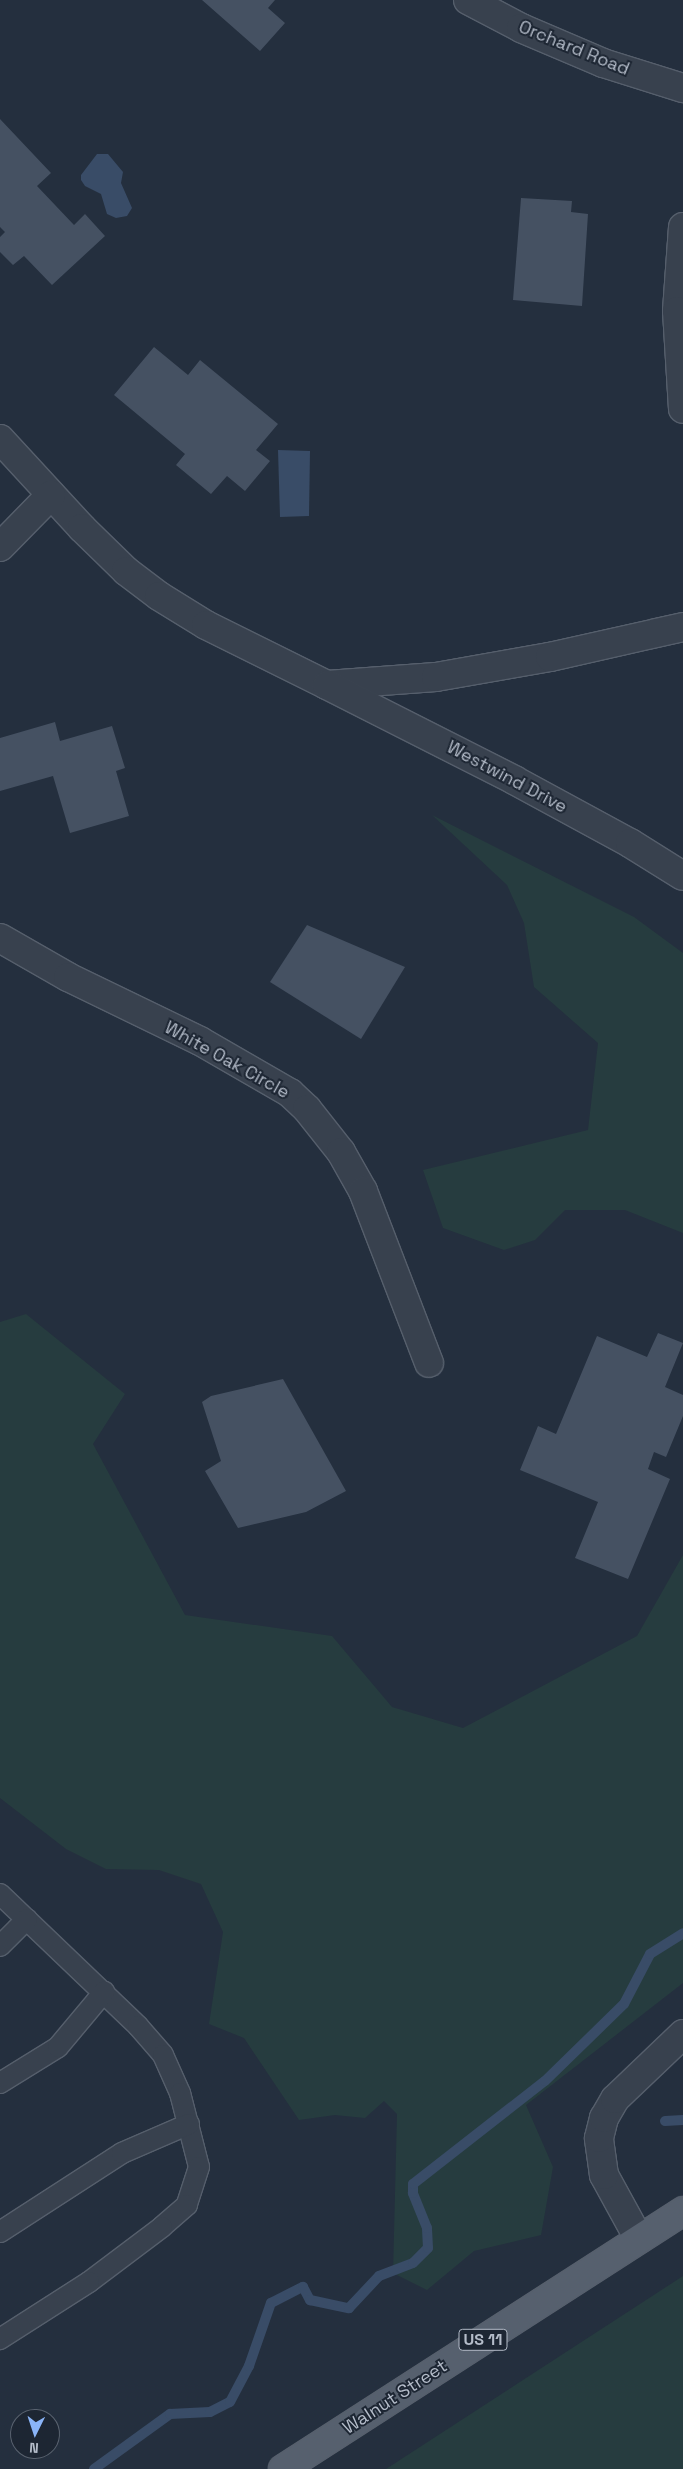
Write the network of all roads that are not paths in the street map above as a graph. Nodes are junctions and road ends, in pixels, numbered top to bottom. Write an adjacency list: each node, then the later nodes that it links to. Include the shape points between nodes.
1 (468, 0): 2 (street, Orchard Road, via 521,28 603,63)
2 (683, 88)
3 (683, 227): 4 (street, via 677,311)
4 (683, 409)
5 (0, 439): 6 (street, Westwind Drive)
6 (51, 495): 7 (street); 9 (street, Westwind Drive, via 126,571 158,596)
7 (0, 547)
8 (683, 627): 9 (street, via 550,657 436,677)
9 (327, 685): 10 (street, Westwind Drive, via 523,785)
10 (683, 876)
11 (0, 938): 12 (street, White Oak Circle, via 68,977 200,1041 290,1093 307,1109 341,1152 363,1191)
12 (429, 1363)
13 (0, 1894): 14 (lane)
14 (27, 1919): 15 (lane); 16 (lane)
15 (0, 1946)
16 (104, 1992): 18 (lane, via 58,2047); 19 (lane, via 162,2055 180,2093)
17 (683, 2034): 22 (street, via 615,2099 604,2118 599,2138 604,2175)
18 (0, 2083)
19 (189, 2124): 21 (lane, via 122,2153); 23 (lane, via 199,2167 187,2205 89,2282)
20 (683, 2211): 22 (main road, Walnut Street / US 11)
21 (0, 2232)
22 (639, 2239): 24 (main road, Walnut Street / US 11)
23 (0, 2339)
24 (283, 2469)

